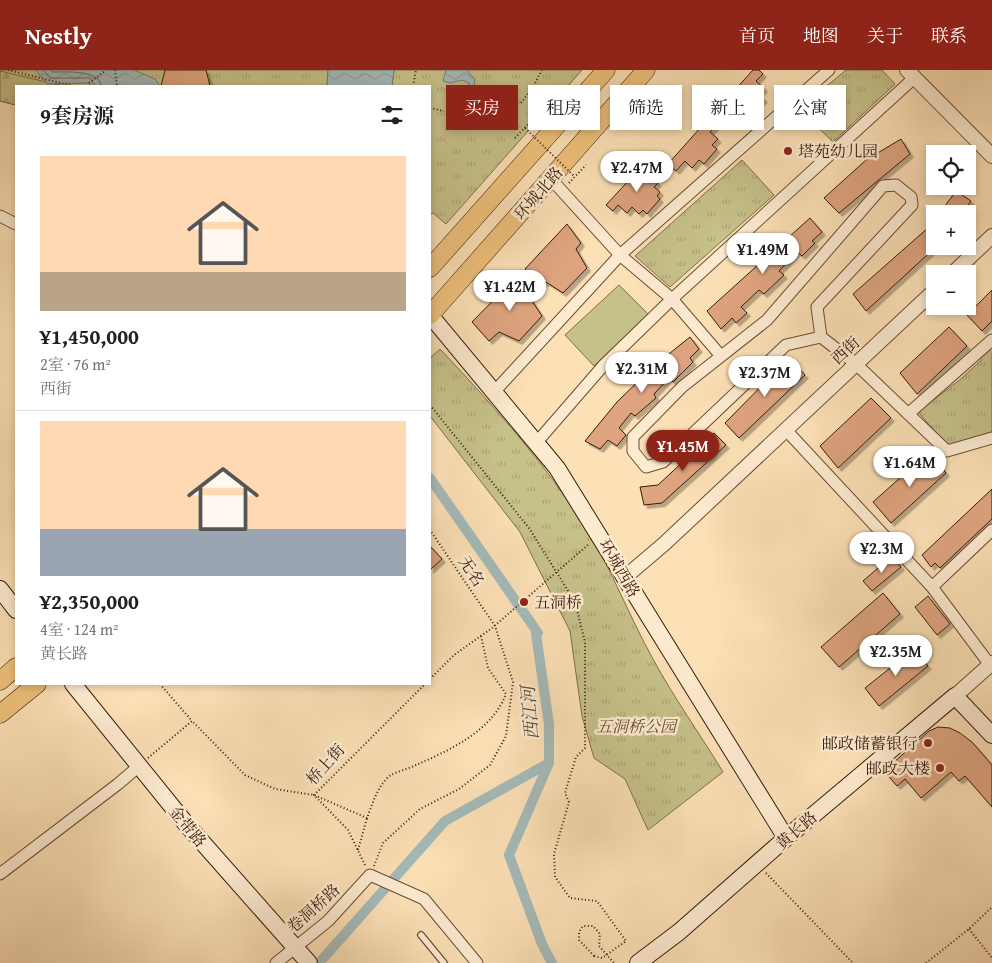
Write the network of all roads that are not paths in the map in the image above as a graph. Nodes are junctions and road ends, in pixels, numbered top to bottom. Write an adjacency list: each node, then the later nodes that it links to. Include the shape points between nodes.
1 (606, 70): 12 (main road, 环城北路)
2 (646, 70): 6 (main road, 环城北路)
3 (829, 70): 10 (street)
4 (911, 74): 5 (street); 14 (street)
5 (992, 156)
6 (558, 184): 10 (street); 15 (main road, 环城北路)
7 (0, 216): 8 (street)
8 (15, 224)
9 (992, 236): 11 (street)
10 (620, 255): 14 (street); 20 (street)
11 (961, 265)
12 (431, 267)
13 (926, 298): 19 (street, 西街)
14 (672, 299): 18 (street); 24 (street, via 603,366)
15 (434, 322): 20 (main road, 环城西路)
16 (821, 337): 18 (street, via 786,345 663,462 646,467 633,450 633,437 682,387); 18 (street, via 817,307 912,205 911,197 896,185 883,186 767,320); 19 (street)
17 (992, 340): 21 (street)
18 (721, 356)
19 (856, 364): 21 (street); 22 (street, 西街)
20 (495, 391): 24 (main road, 环城西路)
21 (908, 414): 23 (street, via 947,451)
22 (786, 430): 26 (street, 西街); 27 (street)
23 (992, 438)
24 (537, 442): 26 (main road, 环城西路, via 600,534)
25 (992, 530): 27 (street)
26 (624, 578): 39 (main road, 环城西路)
27 (932, 587): 30 (street)
28 (0, 589): 29 (main road)
29 (15, 609)
30 (991, 664): 35 (street)
31 (15, 668): 32 (main road)
32 (0, 681)
33 (36, 685): 36 (main road)
34 (74, 685): 38 (main road, 金带路)
35 (955, 696): 37 (main road); 39 (main road, 黄长路)
36 (0, 714)
37 (992, 735)
38 (139, 766): 40 (street); 42 (main road, 金带路)
39 (786, 838): 47 (main road, 黄长路, via 679,932)
40 (0, 874)
41 (421, 936): 45 (lane)
42 (295, 947): 43 (street, 卷洞桥路); 44 (main road, 金带路); 46 (street, 卷洞桥路, via 328,921 370,875 424,898)
43 (276, 963)
44 (309, 963)
45 (444, 963)
46 (477, 963)
47 (638, 963)

